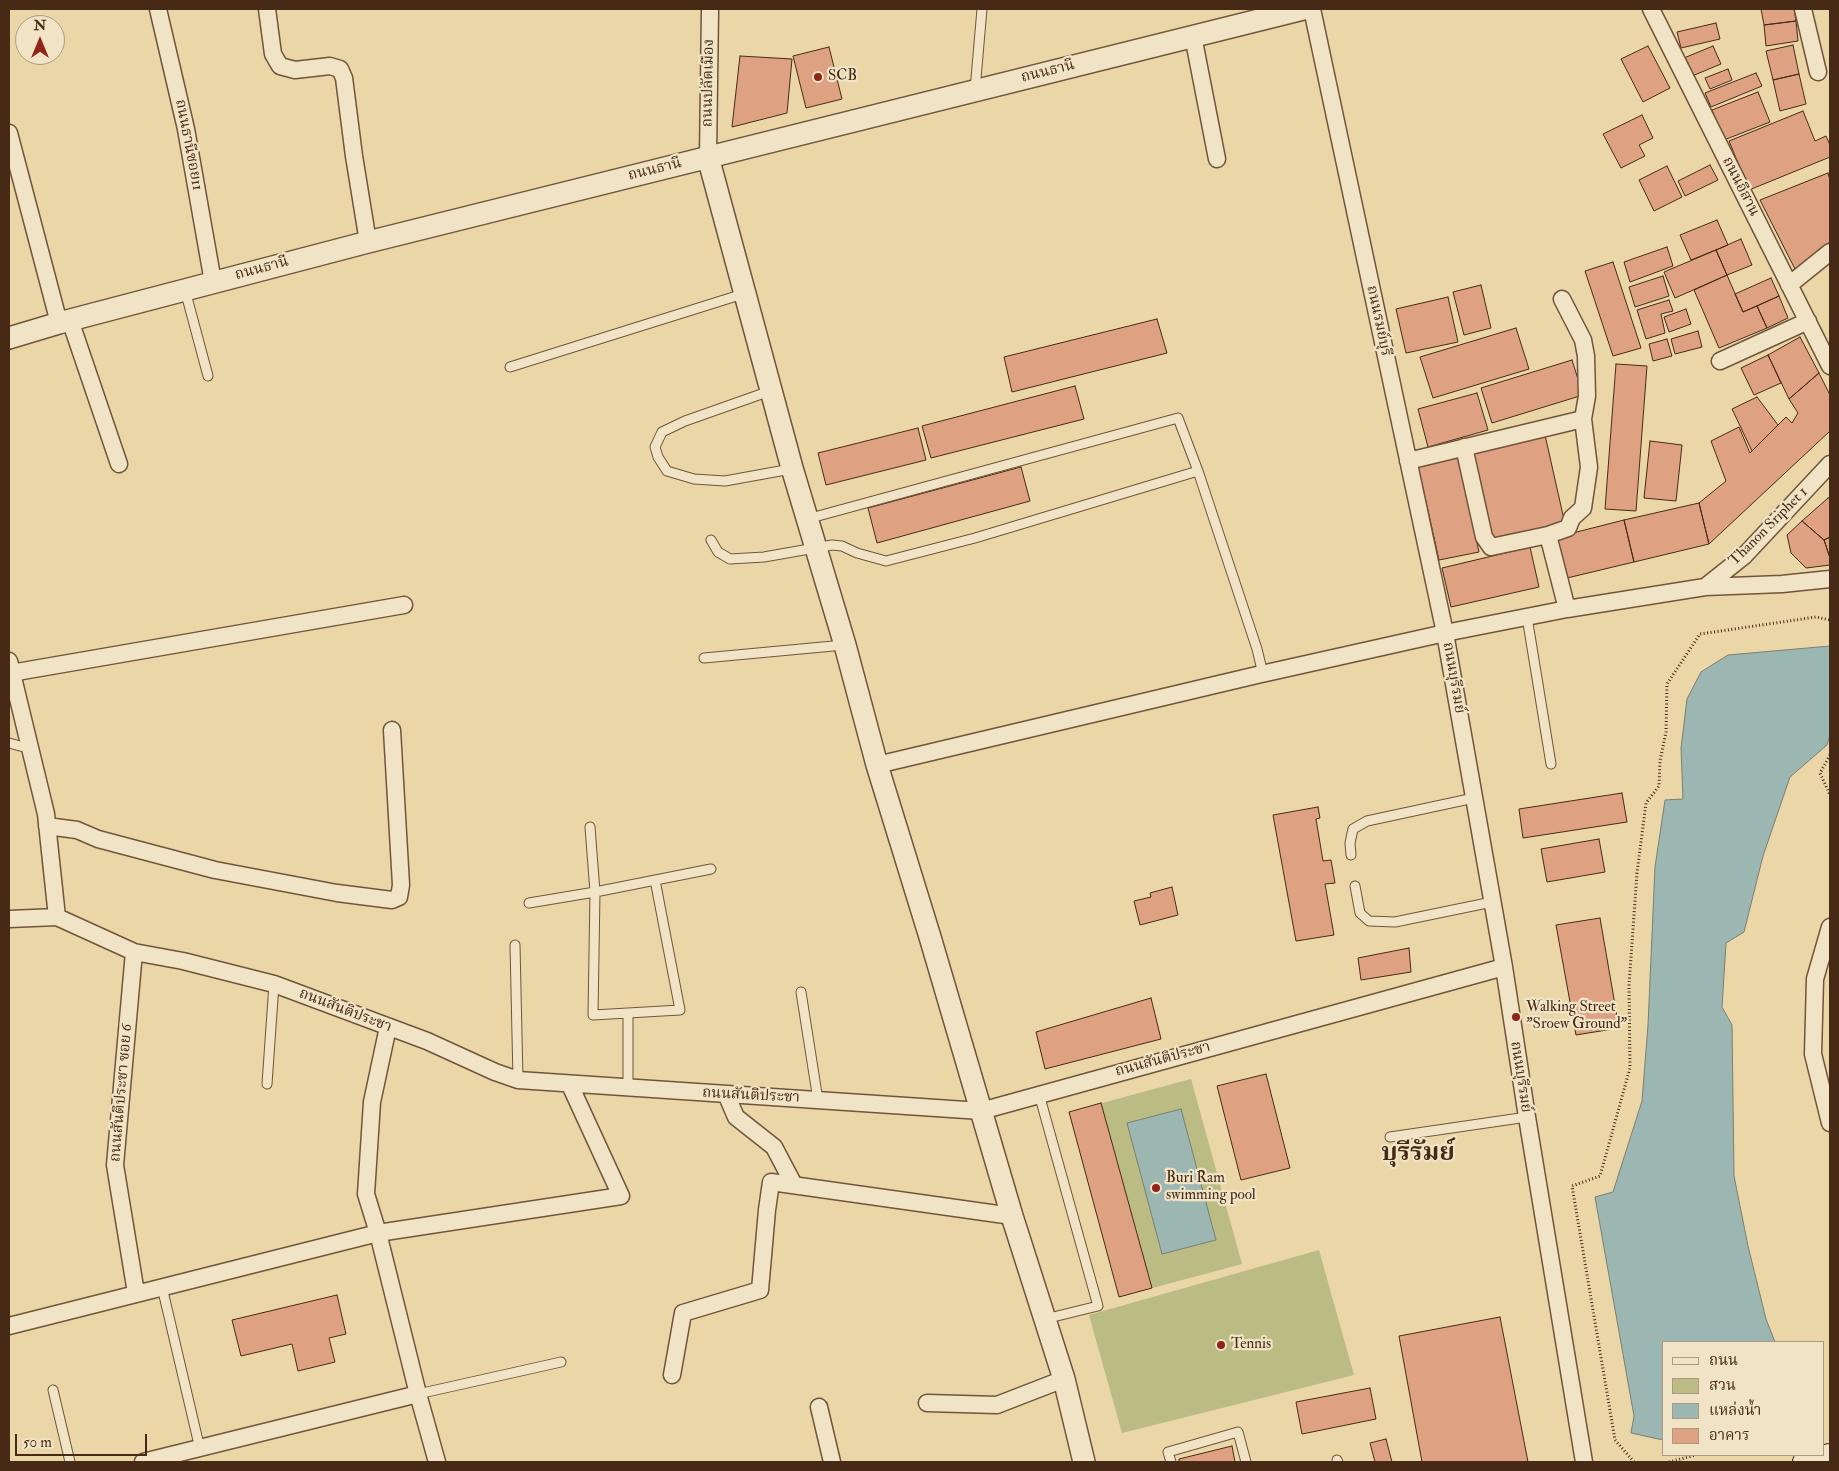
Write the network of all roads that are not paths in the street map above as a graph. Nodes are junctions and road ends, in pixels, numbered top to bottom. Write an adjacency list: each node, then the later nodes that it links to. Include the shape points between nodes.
1 (158, 9): 17 (street, ถนนธานีซอย11, via 186,129)
2 (267, 9): 15 (street, via 273,54 280,66 295,70 330,66 340,69 344,78)
3 (710, 9): 13 (street, ถนนปลัดเมือง)
4 (982, 9): 11 (lane)
5 (1303, 9): 9 (street, ถนนธานี)
6 (1312, 9): 32 (street, ถนนรมย์บุรี)
7 (1651, 9): 18 (street, ถนนอีสาน)
8 (1803, 9): 10 (street)
9 (1193, 36): 11 (street, ถนนธานี); 14 (street)
10 (1818, 72)
11 (975, 90): 13 (street, ถนนธานี)
12 (9, 133): 23 (street)
13 (708, 157): 15 (street, ถนนธานี); 20 (street)
14 (1217, 159)
15 (368, 242): 17 (street, ถนนธานี)
16 (1830, 252): 18 (street)
17 (213, 282): 19 (street, ถนนธานี)
18 (1789, 285): 22 (street, ถนนอีสาน)
19 (184, 290): 23 (street, ถนนธานี); 28 (lane)
20 (743, 294): 27 (lane); 29 (street)
21 (1562, 299): 30 (street, via 1583,340 1586,356 1587,396)
22 (1808, 321): 25 (street); 26 (street, ถนนอีสาน)
23 (65, 322): 24 (street, ถนนธานี); 33 (street)
24 (9, 338)
25 (1720, 361)
26 (1830, 366)
27 (510, 367)
28 (208, 376)
29 (770, 392): 34 (street); 34 (lane, via 662,432 656,452 667,471 694,479 725,481)
30 (1583, 419): 31 (street); 38 (street, via 1589,467 1583,508 1572,518 1568,528)
31 (1464, 447): 32 (street); 38 (street, via 1484,537 1490,547)
32 (1408, 461): 46 (street, ถนนรมย์บุรี)
33 (119, 464)
34 (792, 468): 37 (street)
35 (1829, 468): 42 (street, Thanon Sriphet 1, via 1744,556)
36 (1198, 471): 37 (lane, via 1178,418); 40 (lane, via 976,538 886,561 842,546); 50 (lane)
37 (807, 519): 40 (street)
38 (1548, 535): 44 (street)
39 (711, 540): 40 (lane, via 718,552 730,559)
40 (816, 548): 47 (street)
41 (1830, 579): 42 (street)
42 (1705, 587): 44 (street)
43 (404, 605): 49 (street)
44 (1567, 609): 45 (street)
45 (1526, 618): 46 (street); 54 (lane)
46 (1445, 633): 50 (street); 56 (street, ถนนบุรีรมย์)
47 (845, 645): 48 (lane); 55 (street)
48 (704, 658)
49 (10, 667): 53 (street)
50 (1263, 674): 55 (street)
51 (392, 730): 57 (street, via 401,886 399,897 392,900 215,870 98,839 76,830)
52 (9, 743): 53 (lane)
53 (30, 749): 57 (street)
54 (1551, 764)
55 (877, 765): 83 (street)
56 (1474, 798): 59 (lane, via 1367,821 1353,829); 65 (street, ถนนบุรีรมย์)
57 (47, 826): 66 (street)
58 (590, 827): 63 (lane)
59 (1350, 855)
60 (711, 869): 61 (lane)
61 (655, 880): 63 (lane); 74 (lane, via 680,1010)
62 (1355, 886): 65 (lane, via 1360,913 1368,921 1395,922)
63 (595, 892): 64 (lane); 74 (lane, via 593,1015)
64 (529, 902)
65 (1492, 902): 71 (street, ถนนบุรีรมย์)
66 (57, 917): 67 (street, ถนนสันติประชา); 70 (street, ถนนสันติประชา)
67 (9, 919)
68 (1830, 927): 85 (street, via 1815,979 1813,1054)
69 (515, 944): 76 (lane)
70 (134, 952): 72 (street, ถนนสันติประชา); 91 (street, ถนนสันติประชา ซอย 6, via 115,1165)
71 (1504, 967): 81 (street, ถนนสันติประชา); 84 (street, ถนนบุรีรมย์)
72 (274, 984): 75 (street, ถนนสันติประชา); 77 (lane)
73 (801, 992): 82 (lane)
74 (628, 1013): 79 (lane)
75 (388, 1027): 76 (street, ถนนสันติประชา); 89 (street, via 372,1102 366,1194)
76 (518, 1080): 78 (street, ถนนสันติประชา)
77 (267, 1084)
78 (570, 1085): 79 (street, ถนนสันติประชา); 89 (street, via 621,1196)
79 (628, 1089): 80 (street, ถนนสันติประชา)
80 (726, 1094): 82 (street, ถนนสันติประชา); 87 (street, via 736,1117 774,1147)
81 (1039, 1094): 83 (street, ถนนสันติประชา); 92 (lane, via 1098,1306)
82 (818, 1100): 83 (street, ถนนสันติประชา)
83 (981, 1111): 88 (street)
84 (1526, 1117): 86 (lane); 110 (street, ถนนบุรีรมย์)
85 (1830, 1123)
86 (1390, 1137)
87 (794, 1185): 88 (street); 95 (street, via 771,1182 760,1290 683,1312)
88 (1012, 1216): 92 (street)
89 (378, 1233): 90 (street); 98 (street)
90 (162, 1287): 91 (street); 101 (lane)
91 (136, 1293): 93 (street)
92 (1044, 1319): 96 (street)
93 (9, 1326)
94 (561, 1362): 98 (lane)
95 (672, 1375)
96 (1064, 1379): 99 (street, via 998,1405); 107 (street)
97 (53, 1390): 103 (lane)
98 (418, 1394): 101 (street); 105 (street)
99 (927, 1403)
100 (819, 1406): 106 (street)
101 (200, 1449): 104 (street)
102 (1830, 1456): 111 (main road)
103 (70, 1462)
104 (143, 1462)
105 (438, 1462)
106 (832, 1462)
107 (1084, 1462)
108 (1171, 1462): 109 (lane, via 1168,1452 1238,1432)
109 (1246, 1462)
110 (1584, 1462)
111 (1805, 1462)

